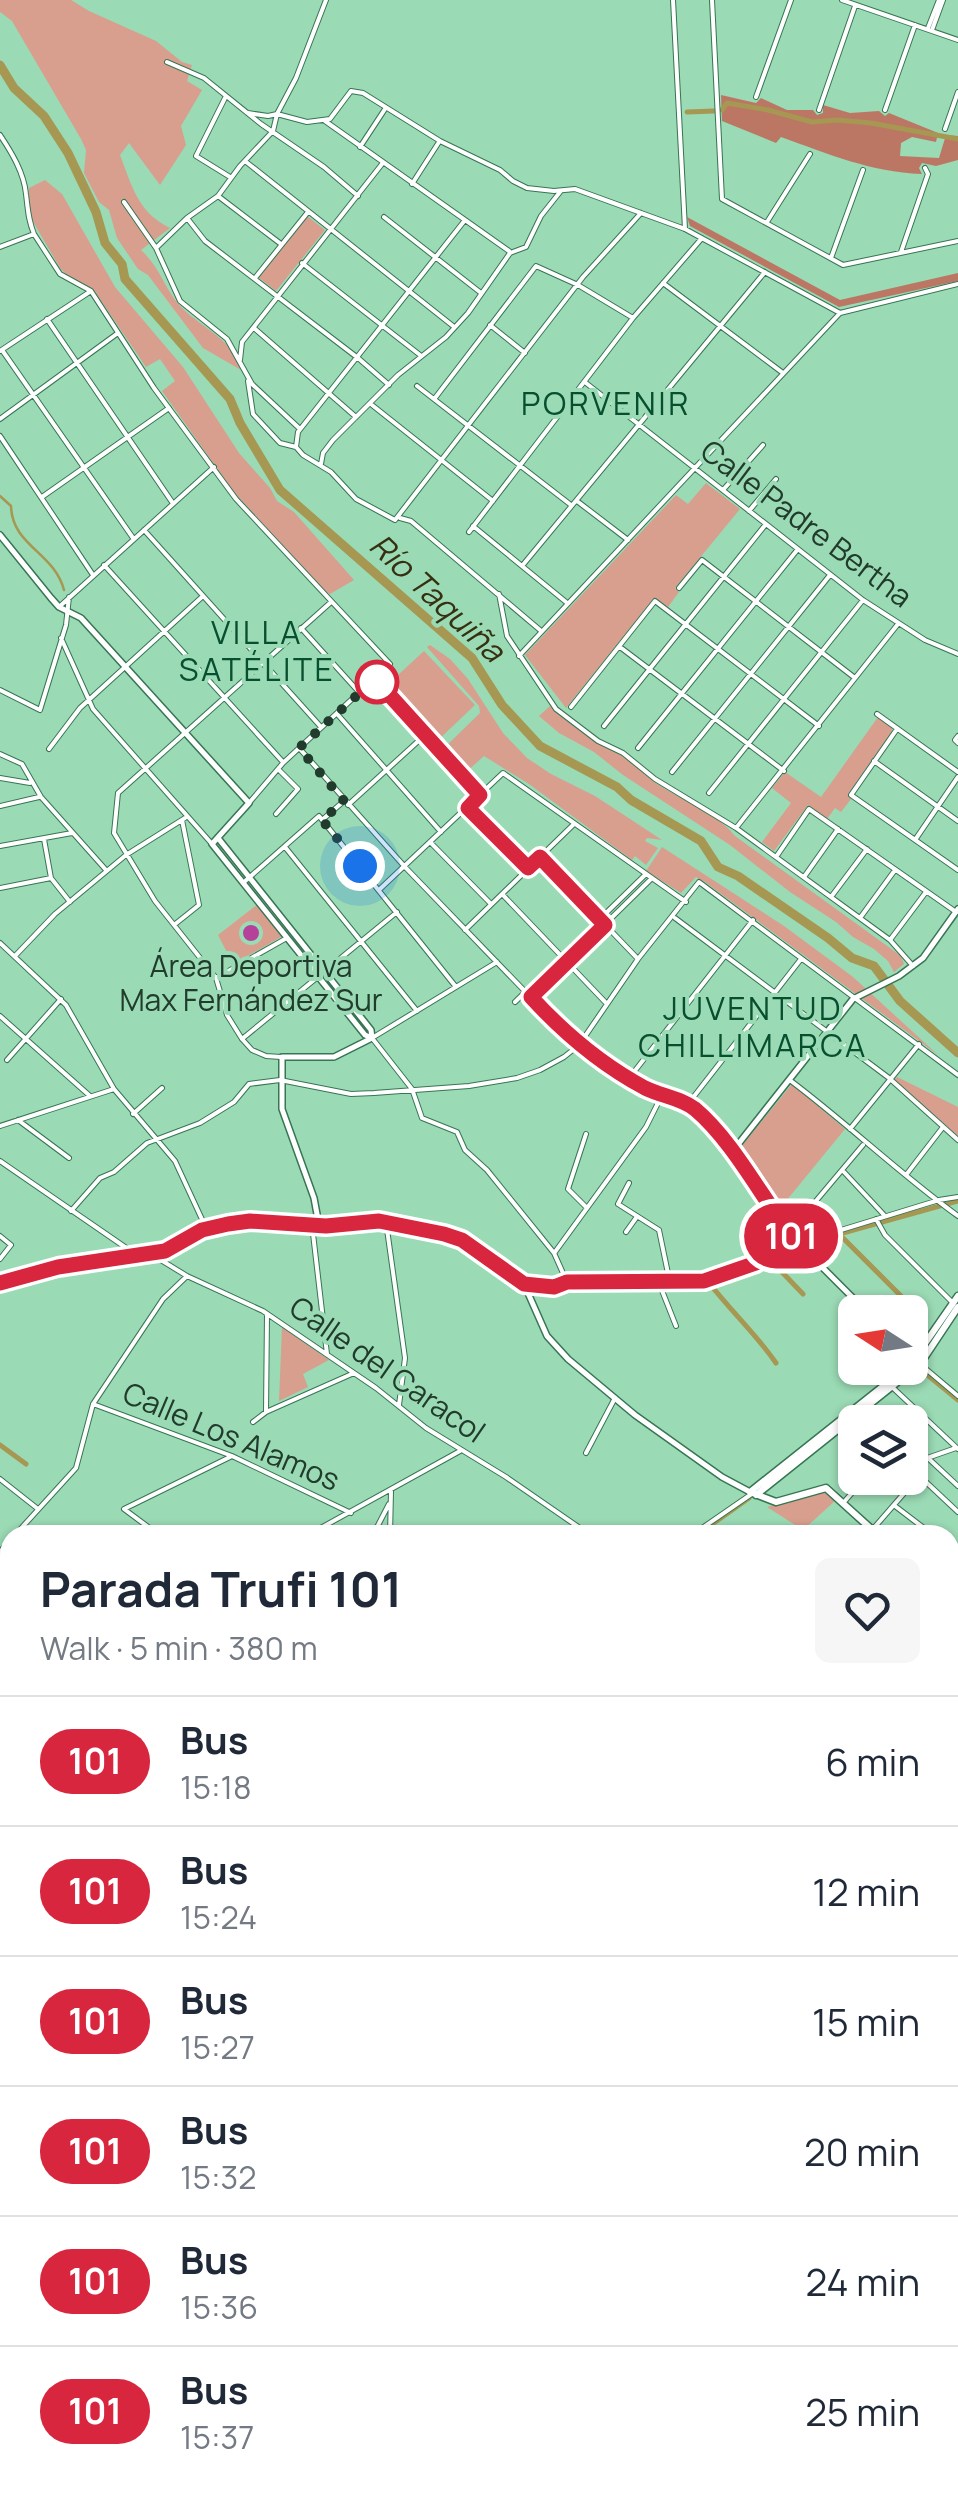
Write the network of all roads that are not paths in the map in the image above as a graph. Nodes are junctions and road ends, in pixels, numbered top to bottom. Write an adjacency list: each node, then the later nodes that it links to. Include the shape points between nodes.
1 (326, 0): 19 (street)
2 (673, 0): 43 (street)
3 (712, 0): 42 (street, via 722,199)
4 (792, 0): 13 (street)
5 (842, 0): 7 (street)
6 (941, 0): 9 (street)
7 (856, 5): 8 (street); 16 (street)
8 (916, 24): 9 (street); 17 (street)
9 (930, 29): 10 (street)
10 (958, 40)
11 (167, 62): 14 (street, via 204,78)
12 (958, 92): 21 (street)
13 (756, 97)
14 (226, 98): 18 (street); 31 (street, via 196,156)
15 (385, 108): 20 (street, via 351,91 330,119); 24 (street); 25 (street)
16 (819, 110)
17 (885, 110)
18 (248, 112): 19 (street); 22 (street)
19 (277, 114): 20 (street, via 308,122); 22 (street)
20 (321, 118): 25 (street)
21 (945, 128)
22 (273, 131): 27 (street); 35 (street)
23 (0, 136): 45 (street, via 23,180)
24 (440, 141): 32 (street); 33 (street, via 528,188)
25 (360, 146): 28 (street)
26 (810, 154): 42 (street)
27 (245, 161): 31 (street); 37 (street)
28 (382, 164): 32 (street); 35 (street)
29 (925, 168): 51 (street)
30 (863, 170): 54 (street)
31 (232, 178): 34 (street)
32 (412, 184): 41 (street)
33 (561, 191): 38 (street, via 575,189); 52 (street, via 526,246)
34 (218, 196): 39 (street); 48 (street)
35 (358, 196): 44 (street)
36 (124, 202): 50 (street)
37 (308, 212): 44 (street); 48 (street)
38 (641, 213): 43 (street); 60 (street)
39 (187, 218): 50 (street); 57 (street, via 205,241)
40 (384, 218): 53 (street)
41 (464, 220): 52 (street); 53 (street)
42 (767, 222): 54 (street)
43 (685, 229): 46 (street)
44 (330, 230): 55 (street); 61 (street)
45 (34, 234): 49 (street); 62 (street, via 60,274)
46 (702, 238): 56 (street); 58 (street)
47 (958, 240): 51 (street)
48 (281, 244): 57 (street)
49 (0, 247)
50 (156, 248): 78 (street, via 180,301 226,339)
51 (902, 252): 54 (street, via 843,265)
52 (510, 253): 63 (street)
53 (436, 258): 61 (street); 63 (street)
54 (832, 258)
55 (302, 263): 64 (street); 68 (street)
56 (765, 272): 65 (street); 71 (street)
57 (255, 278): 64 (street)
58 (662, 282): 66 (street); 71 (street)
59 (958, 284): 65 (street)
60 (578, 285): 66 (street); 69 (street, via 536,266); 75 (street)
61 (410, 290): 68 (street); 70 (street)
62 (90, 291): 67 (street); 73 (street)
63 (481, 293): 70 (street)
64 (278, 296): 72 (street); 77 (street)
65 (840, 313): 80 (street)
66 (633, 318): 82 (street)
67 (47, 319): 74 (street); 79 (street)
68 (382, 325): 76 (street); 77 (street)
69 (490, 326): 75 (street); 87 (street)
70 (455, 327): 76 (street)
71 (720, 327): 80 (street); 93 (street)
72 (254, 328): 78 (street, via 242,342); 86 (street)
73 (118, 333): 79 (street); 89 (street)
74 (1, 351): 85 (street)
75 (525, 353): 92 (street)
76 (421, 356): 83 (street)
77 (358, 358): 83 (street); 86 (street)
78 (240, 360): 81 (street)
79 (76, 364): 85 (street); 96 (street)
80 (783, 372): 104 (street)
81 (247, 376): 94 (street); 98 (street, via 253,414 280,442)
82 (586, 383): 93 (street, Calle Padre Bertha); 103 (street)
83 (389, 386): 88 (street)
84 (417, 386): 87 (street)
85 (35, 394): 91 (street); 101 (street)
86 (330, 394): 90 (street); 94 (street)
87 (435, 398): 92 (street)
88 (372, 405): 90 (street); 99 (street)
89 (170, 408): 96 (street); 102 (street)
90 (357, 418): 100 (street)
91 (0, 420)
92 (469, 426): 99 (street); 103 (street)
93 (640, 426): 104 (street, Calle Padre Bertha); 110 (street)
94 (300, 429): 98 (street)
95 (0, 436): 107 (street)
96 (126, 436): 101 (street); 108 (street)
97 (763, 445): 106 (street)
98 (296, 447): 100 (street)
99 (442, 461): 109 (street); 112 (street)
100 (320, 464): 112 (street, via 356,499)
101 (83, 467): 107 (street); 116 (street)
102 (214, 467): 108 (street); 130 (street)
103 (522, 467): 109 (street); 110 (street)
104 (696, 468): 106 (street, Calle Padre Bertha); 117 (street)
105 (776, 479): 111 (street)
106 (723, 490): 111 (street, Calle Padre Bertha)
107 (42, 498): 121 (street)
108 (172, 502): 114 (street)
109 (494, 502): 120 (street, via 471,529)
110 (575, 504): 117 (street); 120 (street)
111 (749, 511): 113 (street, Calle Padre Bertha)
112 (400, 518): 125 (street)
113 (766, 524): 118 (street, Calle Padre Bertha); 123 (street)
114 (144, 530): 116 (street); 127 (street)
115 (0, 535): 132 (street)
116 (134, 538): 119 (street)
117 (628, 540): 131 (street)
118 (798, 549): 122 (street, Calle Padre Bertha); 129 (street)
119 (104, 564): 121 (street); 139 (street)
120 (522, 566): 131 (street)
121 (93, 574): 126 (street)
122 (830, 575): 128 (street, Calle Padre Bertha); 136 (street)
123 (723, 576): 124 (street, via 702,560); 129 (street); 134 (street)
124 (679, 588)
125 (498, 594): 138 (street); 145 (street)
126 (69, 596): 132 (street); 133 (street)
127 (203, 596): 139 (street); 146 (street)
128 (863, 600): 135 (street, Calle Padre Bertha); 143 (street)
129 (756, 602): 136 (street); 142 (street)
130 (330, 603): 137 (street); 151 (street, via 390,664)
131 (568, 603): 138 (street)
132 (59, 607): 133 (street)
133 (68, 612): 140 (street); 147 (street)
134 (686, 624): 141 (street, via 655,601); 142 (street); 148 (street)
135 (898, 624): 144 (street, Calle Padre Bertha); 150 (street)
136 (790, 627): 143 (street); 149 (street)
137 (301, 628): 146 (street); 153 (street)
138 (541, 631): 145 (street)
139 (164, 632): 147 (street); 155 (street)
140 (61, 638): 152 (street, via 40,710); 156 (street)
141 (618, 646): 148 (street); 158 (street)
142 (718, 650): 149 (street); 154 (street)
143 (822, 652): 150 (street); 157 (street)
144 (958, 654)
145 (518, 656): 196 (street, via 556,709)
146 (263, 663): 155 (street); 164 (street)
147 (126, 664): 156 (street); 166 (street)
148 (648, 668): 154 (street); 162 (street)
149 (752, 676): 157 (street); 161 (street)
150 (856, 678): 163 (street)
151 (375, 679): 153 (street); 167 (street)
152 (0, 690)
153 (359, 693): 159 (street)
154 (680, 694): 161 (street); 170 (street)
155 (225, 699): 166 (street); 174 (street)
156 (88, 700): 171 (street); 175 (street)
157 (783, 701): 163 (street); 168 (street)
158 (571, 707)
159 (337, 714): 164 (street); 178 (street)
160 (877, 714): 165 (street)
161 (714, 720): 168 (street); 179 (street)
162 (604, 726)
163 (820, 726): 177 (street)
164 (321, 727): 169 (street)
165 (898, 729): 173 (street); 180 (street)
166 (185, 732): 175 (street); 186 (street)
167 (424, 735): 178 (street); 184 (street)
168 (747, 745): 177 (street); 183 (street)
169 (299, 748): 174 (street); 187 (street)
170 (638, 748)
171 (49, 749)
172 (0, 754): 182 (street, via 22,764)
173 (874, 761): 189 (street); 201 (street, via 851,794)
174 (284, 762): 176 (street)
175 (146, 766): 192 (street); 207 (street, via 118,793 114,832)
176 (278, 769): 186 (street); 191 (street, via 298,789)
177 (784, 771): 196 (street)
178 (386, 772): 187 (street); 198 (street)
179 (672, 772)
180 (958, 774): 189 (street)
181 (0, 778): 182 (street)
182 (33, 783): 185 (street)
183 (709, 792)
184 (480, 795): 190 (street); 195 (street, via 503,772)
185 (41, 797): 188 (street); 199 (street)
186 (249, 803): 202 (street)
187 (346, 803): 193 (street); 210 (street)
188 (0, 806)
189 (938, 806): 194 (street); 201 (street)
190 (468, 808): 198 (street); 211 (street)
191 (276, 814)
192 (184, 818): 202 (street); 207 (street); 235 (street, via 199,904)
193 (322, 820): 205 (street); 221 (street)
194 (958, 821)
195 (574, 824): 208 (street); 215 (street)
196 (736, 828): 209 (street)
197 (838, 829): 206 (street); 209 (street, via 810,809); 216 (street)
198 (441, 832): 203 (street)
199 (72, 833): 200 (street); 214 (street)
200 (44, 839): 204 (street); 217 (street)
201 (915, 840): 213 (street)
202 (215, 841): 219 (street)
203 (430, 842): 210 (street); 227 (street)
204 (0, 846)
205 (284, 846): 219 (street); 241 (street)
206 (867, 850): 212 (street); 224 (street)
207 (126, 855): 214 (street); 235 (street)
208 (540, 857): 211 (street); 234 (street)
209 (776, 857): 216 (street)
210 (405, 867): 221 (street); 237 (street)
211 (528, 868): 223 (street)
212 (896, 870): 222 (street); 231 (street)
213 (958, 870)
214 (107, 872): 225 (street)
215 (646, 874): 218 (street); 234 (street)
216 (804, 877): 224 (street)
217 (50, 878): 220 (street); 225 (street)
218 (652, 878): 226 (street); 234 (street)
219 (245, 879): 238 (street); 249 (street)
220 (0, 888)
221 (380, 888): 229 (street)
222 (926, 892): 228 (street); 239 (street)
223 (502, 894): 227 (street); 246 (street)
224 (831, 897): 231 (street)
225 (70, 902): 242 (street)
226 (686, 902): 230 (street); 232 (street, via 699,882)
227 (491, 904): 237 (street)
228 (957, 911): 233 (street)
229 (397, 912): 241 (street); 251 (street)
230 (674, 917): 243 (street); 244 (street)
231 (860, 918): 239 (street)
232 (753, 920): 243 (street); 245 (street)
233 (950, 921): 236 (street); 248 (street)
234 (603, 922): 244 (street); 246 (street)
235 (174, 924): 250 (street)
236 (958, 926)
237 (465, 930): 247 (street)
238 (287, 938): 249 (street); 250 (street)
239 (890, 940): 248 (street)
240 (0, 942): 242 (street)
241 (362, 943): 249 (street); 259 (street)
242 (15, 956): 256 (street)
243 (726, 956): 253 (street); 270 (street)
244 (638, 959): 258 (street)
245 (801, 959): 253 (street); 255 (street)
246 (565, 960): 252 (street); 254 (street); 258 (street)
247 (496, 962): 251 (street); 252 (street)
248 (913, 966): 255 (street)
249 (323, 975): 262 (street); 264 (street)
250 (216, 978): 264 (street)
251 (457, 988): 259 (street)
252 (526, 992): 254 (street); 257 (street)
253 (774, 994): 261 (street); 279 (street)
254 (531, 997): 265 (street)
255 (853, 999): 261 (street); 266 (street)
256 (61, 1000): 263 (street); 275 (street)
257 (514, 1002)
258 (606, 1004): 265 (street)
259 (417, 1011): 262 (street)
260 (0, 1016): 263 (street)
261 (828, 1033): 271 (street); 273 (street)
262 (372, 1038): 267 (street, via 334,1057); 276 (street)
263 (25, 1039): 268 (street); 278 (street)
264 (242, 1039): 267 (street, via 252,1050)
265 (580, 1044): 270 (street); 276 (street, via 518,1078)
266 (919, 1044): 269 (street); 271 (street)
267 (282, 1057): 272 (street)
268 (7, 1060)
269 (958, 1075)
270 (630, 1077): 277 (street)
271 (889, 1078): 283 (street); 284 (street)
272 (280, 1080): 276 (street, via 352,1094); 286 (street, via 249,1084 200,1123); 304 (street, via 282,1109 314,1198)
273 (791, 1080): 284 (street); 289 (street)
274 (162, 1088): 280 (street)
275 (114, 1089): 278 (street); 280 (street)
276 (412, 1089): 309 (street, via 422,1118 457,1132 465,1150)
277 (662, 1095): 279 (street); 297 (street)
278 (90, 1096): 281 (street)
279 (688, 1104): 289 (street)
280 (132, 1114): 286 (street)
281 (18, 1120): 282 (street); 290 (street)
282 (0, 1126)
283 (943, 1127): 287 (street); 293 (street)
284 (850, 1129): 288 (street)
285 (586, 1134): 297 (street, via 568,1188)
286 (157, 1137): 298 (street, via 100,1178); 305 (street)
287 (958, 1140)
288 (864, 1144): 292 (street); 293 (street)
289 (732, 1152): 308 (street)
290 (70, 1158)
291 (0, 1161): 298 (street)
292 (842, 1171): 299 (street); 308 (street)
293 (906, 1175): 296 (street)
294 (629, 1182): 301 (street, via 618,1204)
295 (958, 1197): 296 (street)
296 (939, 1200): 299 (street); 300 (street)
297 (586, 1207): 309 (street)
298 (71, 1211): 311 (street)
299 (885, 1216): 302 (street)
300 (958, 1216)
301 (636, 1218): 306 (street); 317 (street, via 659,1230)
302 (876, 1219): 308 (street); 320 (street, via 885,1236)
303 (386, 1222): 304 (street); 318 (street, via 462,1240); 332 (street, via 405,1358)
304 (316, 1225): 305 (street, via 250,1221); 324 (street)
305 (206, 1228): 310 (street)
306 (626, 1232)
307 (0, 1236): 312 (street, via 11,1244)
308 (791, 1236): 317 (street, via 742,1270); 319 (street)
309 (554, 1253): 314 (street)
310 (151, 1254): 311 (street); 313 (street, Calle del Caracol)
311 (138, 1256): 315 (street)
312 (0, 1260)
313 (187, 1276): 321 (street, Calle del Caracol); 331 (street, via 163,1298)
314 (567, 1282): 316 (street); 318 (street)
315 (0, 1283)
316 (659, 1283): 317 (street); 322 (street)
317 (670, 1283)
318 (524, 1284): 330 (street, via 554,1347)
319 (850, 1295)
320 (956, 1302): 323 (main road)
321 (267, 1314): 324 (street, Calle del Caracol); 333 (street)
322 (676, 1326)
323 (928, 1340)
324 (327, 1354): 325 (street, Calle del Caracol)
325 (354, 1373): 332 (street, Calle del Caracol); 333 (street)
326 (928, 1374): 329 (street)
327 (882, 1385): 344 (main road)
328 (892, 1386): 335 (street); 344 (main road)
329 (958, 1396)
330 (614, 1398): 337 (street); 344 (street)
331 (92, 1404): 338 (street, Calle Los Alamos); 350 (street, via 76,1468)
332 (399, 1405): 336 (street, Calle del Caracol)
333 (266, 1412): 334 (street)
334 (253, 1422)
335 (957, 1449): 339 (street)
336 (460, 1451): 343 (street); 358 (street, Calle del Caracol)
337 (586, 1453)
338 (232, 1456): 352 (street, Calle Los Alamos); 354 (street, via 124,1509)
339 (929, 1459): 342 (street)
340 (0, 1479): 350 (street)
341 (928, 1485): 351 (street)
342 (958, 1486)
343 (391, 1491): 347 (street); 352 (street)
344 (753, 1493): 348 (main road, via 776,1502 823,1488); 359 (street)
345 (850, 1495): 348 (street)
346 (903, 1495): 349 (street)
347 (391, 1501): 356 (street); 357 (street)
348 (844, 1502): 360 (main road)
349 (895, 1506): 361 (street); 362 (street)
350 (38, 1509): 353 (street)
351 (958, 1512)
352 (351, 1513): 355 (street)
353 (23, 1525)
354 (146, 1525)
355 (328, 1525)
356 (378, 1525)
357 (390, 1525)
358 (576, 1525)
359 (707, 1525)
360 (868, 1525)
361 (880, 1525)
362 (920, 1525)

